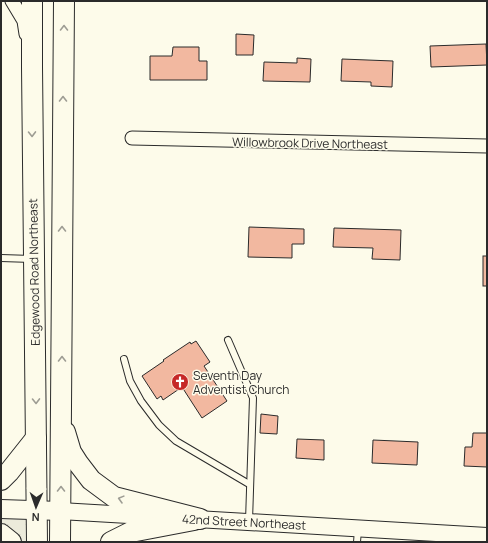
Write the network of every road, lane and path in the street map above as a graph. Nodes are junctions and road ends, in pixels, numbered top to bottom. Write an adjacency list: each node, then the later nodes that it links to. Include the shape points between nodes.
1 (12, 1): 4 (street, via 24,21)
2 (32, 1): 4 (main road, Edgewood Road Northeast)
3 (64, 1): 11 (main road, one-way to 3)
4 (32, 68): 8 (main road, Edgewood Road Northeast, one-way to 8)
5 (132, 138): 6 (street, Willowbrook Drive Northeast)
6 (487, 146)
7 (1, 258): 8 (lane)
8 (34, 259): 12 (main road, Edgewood Road Northeast, one-way to 12)
9 (228, 340): 14 (lane, via 253,398)
10 (124, 359): 14 (lane, via 133,388 159,425 176,441)
11 (61, 419): 17 (main road, one-way to 11); 18 (main road, one-way to 11, via 114,497 91,480 71,452)
12 (36, 438): 13 (main road); 16 (main road, Edgewood Road Northeast)
13 (1, 480)
14 (249, 484): 19 (lane)
15 (1, 509): 16 (main road, 42nd Street Northeast)
16 (37, 511): 17 (main road, 42nd Street Northeast); 24 (main road, Edgewood Road Northeast)
17 (60, 511): 18 (street, 42nd Street Northeast); 25 (main road)
18 (200, 519): 19 (street, 42nd Street Northeast); 26 (main road, via 131,532)
19 (249, 522): 21 (street, 42nd Street Northeast)
20 (1, 534): 23 (main road)
21 (358, 535): 22 (street, 42nd Street Northeast)
22 (487, 536)
23 (11, 542)
24 (37, 542)
25 (60, 542)
26 (111, 542)

